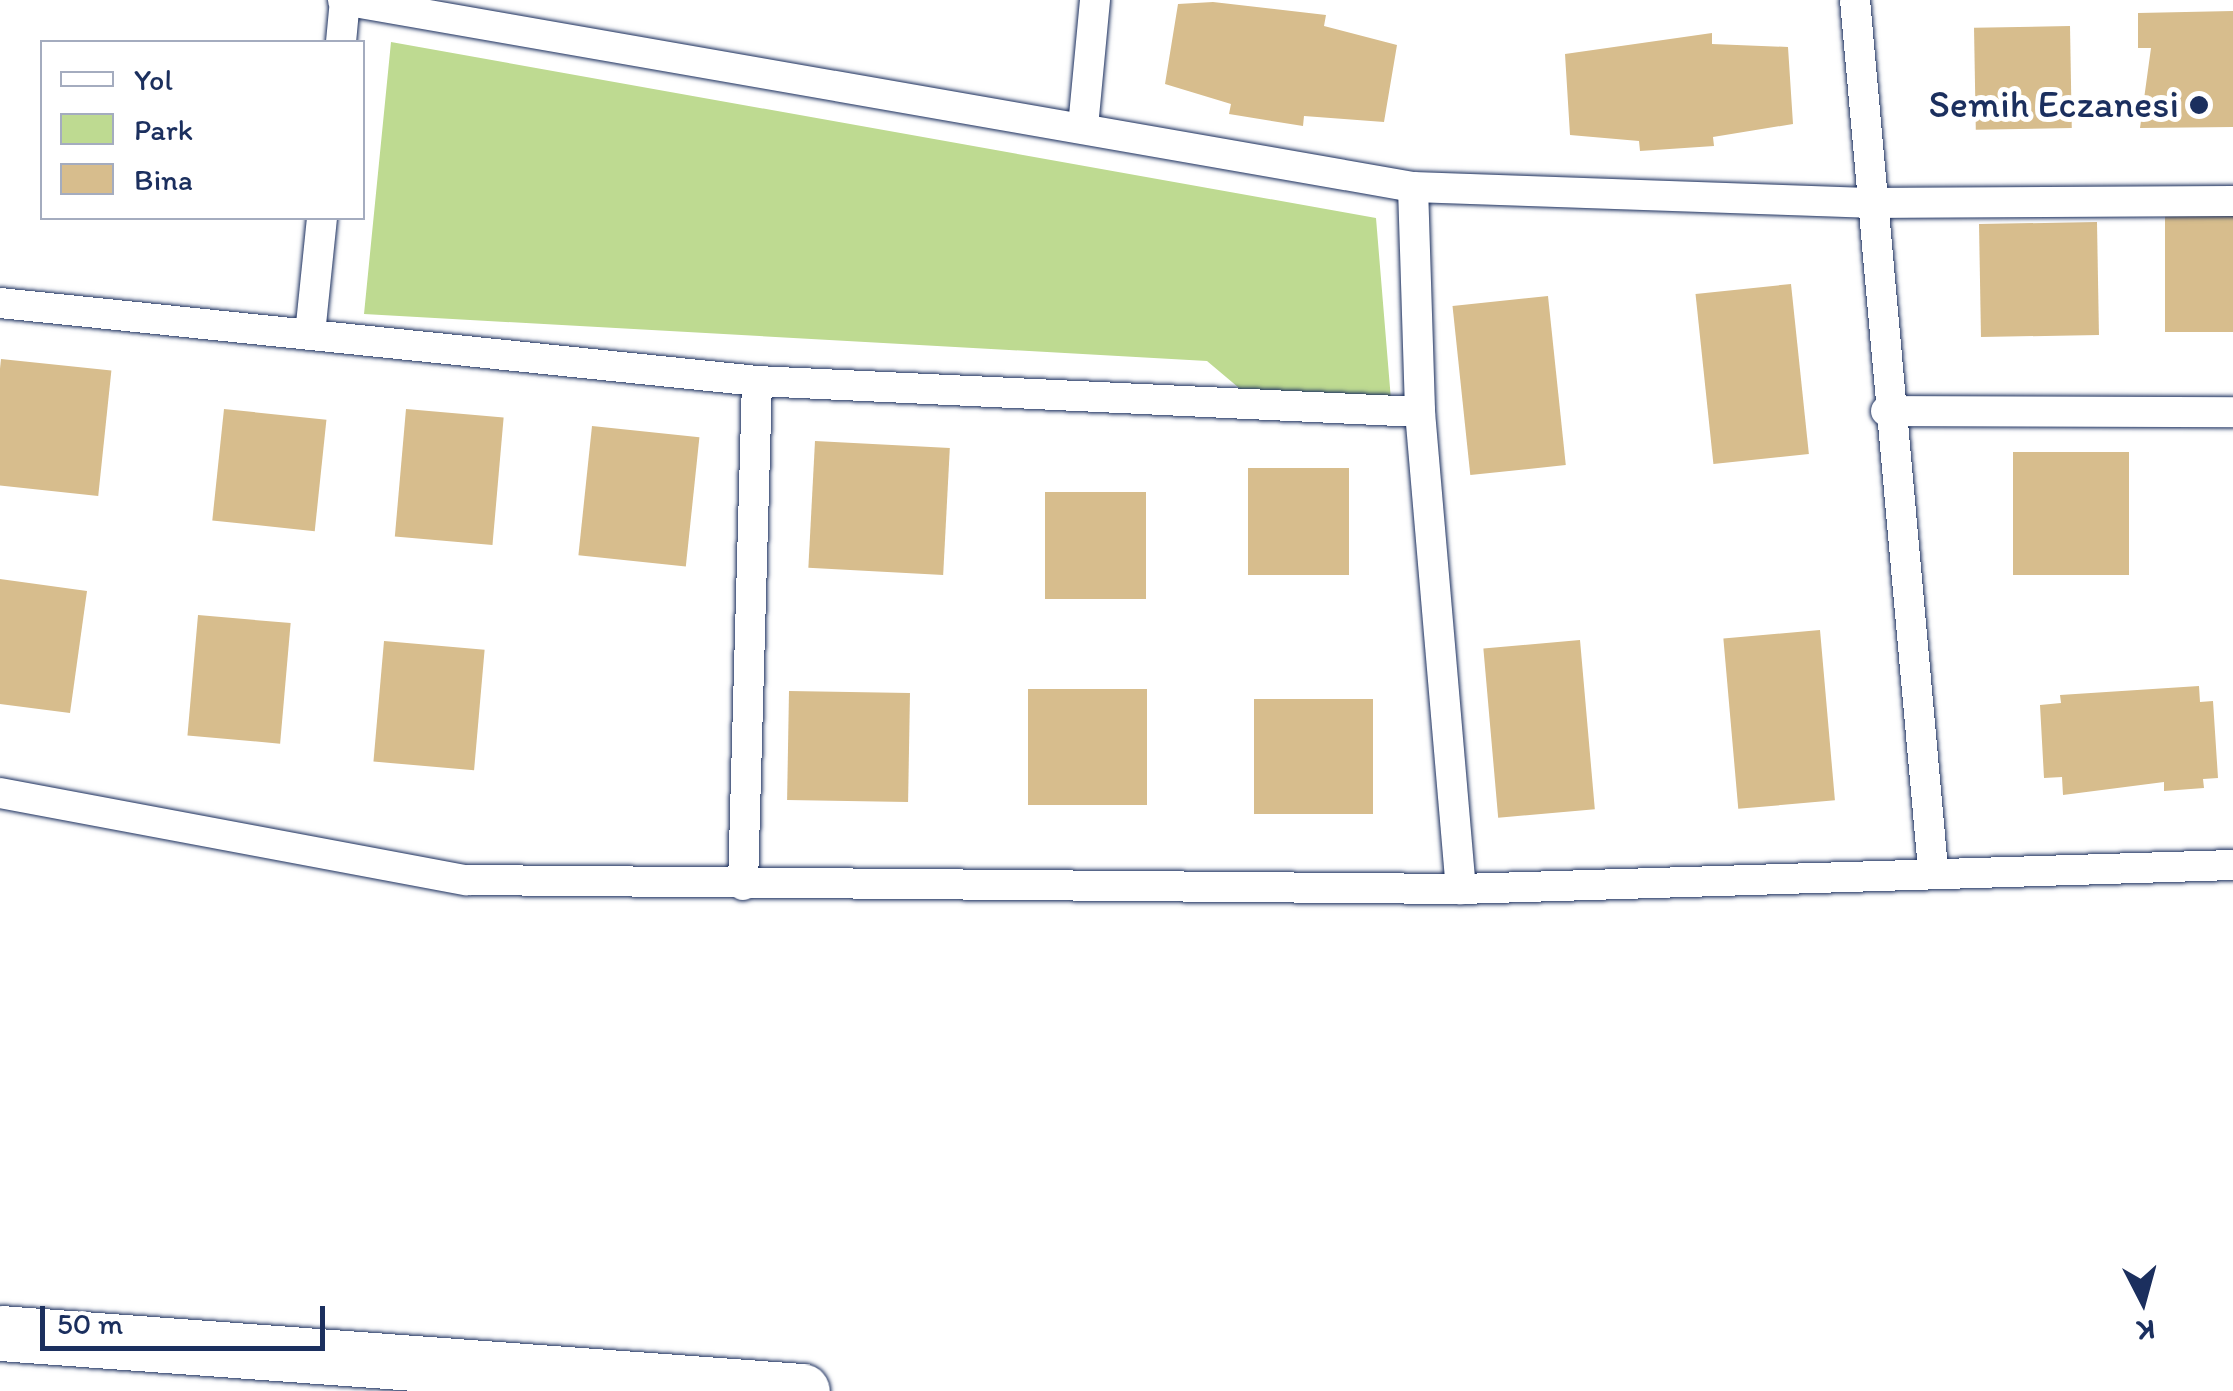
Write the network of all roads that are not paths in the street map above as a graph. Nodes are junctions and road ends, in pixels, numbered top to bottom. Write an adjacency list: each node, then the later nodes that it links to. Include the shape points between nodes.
1 (344, 0): 4 (street); 5 (street)
2 (1095, 0): 5 (street)
3 (1855, 0): 8 (street)
4 (341, 40)
5 (1084, 127): 6 (street)
6 (1412, 187): 8 (street); 14 (street)
7 (2233, 201): 8 (street)
8 (1868, 203): 13 (street)
9 (322, 220): 11 (street)
10 (0, 303): 11 (street)
11 (310, 334): 12 (street)
12 (757, 381): 14 (street); 19 (street)
13 (1886, 411): 15 (street); 18 (street)
14 (1420, 412): 20 (street)
15 (2233, 412)
16 (0, 792): 19 (street, via 467,880)
17 (2233, 865): 18 (street)
18 (1934, 868): 20 (street)
19 (743, 884): 20 (street)
20 (1461, 889)
21 (0, 1333): 22 (highway)
22 (802, 1391)

